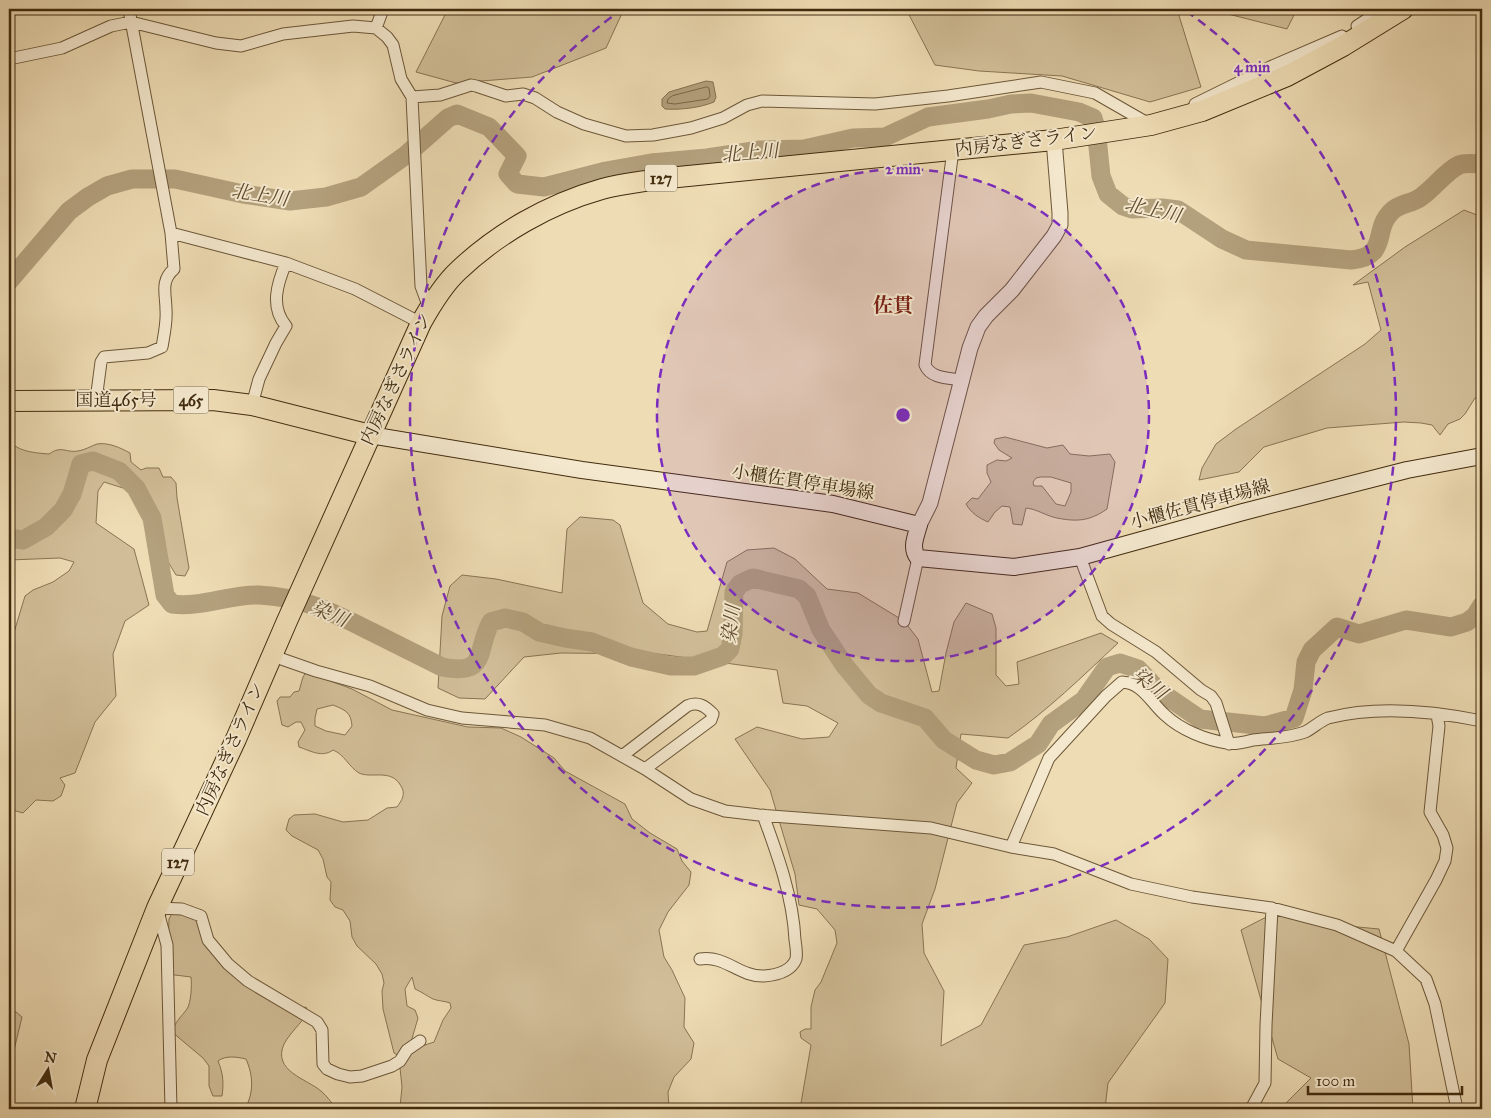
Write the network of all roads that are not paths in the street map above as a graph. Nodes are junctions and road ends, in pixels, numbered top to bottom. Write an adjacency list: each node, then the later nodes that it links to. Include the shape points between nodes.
1 (130, 9): 5 (street)
2 (383, 9): 6 (street)
3 (1384, 9): 9 (street, via 1339,38 1270,67 1187,108)
4 (1403, 9): 9 (highway, 内房なぎさライン / 127, via 1287,76)
5 (132, 22): 6 (street, via 241,46 283,34 353,26); 7 (street, via 111,26 62,48); 13 (street)
6 (376, 28): 8 (street, via 394,45 401,79)
7 (9, 58)
8 (412, 97): 10 (street, via 440,95 471,85 506,96 523,94 584,124 626,136 691,128 762,101 875,104 1041,82 1095,94); 15 (street)
9 (1182, 117): 10 (highway, 内房なぎさライン / 127)
10 (1151, 125): 11 (highway, 内房なぎさライン / 127)
11 (1054, 140): 12 (highway, 内房なぎさライン / 127); 16 (street, via 1060,225 1012,290 978,327)
12 (953, 150): 15 (highway, 内房なぎさライン / 127, via 658,179 604,188 559,203 507,232 457,272); 16 (street, via 925,365 927,370 940,377)
13 (171, 233): 14 (street); 17 (street, via 174,269 164,283 166,310 162,346 148,353 104,357)
14 (286, 263): 15 (street); 19 (street, via 279,279 276,302 279,318 286,326 259,379)
15 (425, 315): 20 (highway, 内房なぎさライン / 127)
16 (962, 380): 22 (street, via 930,503)
17 (96, 400): 18 (highway, 国道465号 / 465); 19 (highway, 国道465号 / 465, via 213,400)
18 (9, 401)
19 (252, 405): 20 (highway, 国道465号 / 465)
20 (370, 435): 22 (main road, 小櫃佐貫停車場線, via 582,470 833,504); 26 (highway, 内房なぎさライン / 127)
21 (1482, 456): 23 (main road, 小櫃佐貫停車場線, via 1397,473)
22 (919, 525): 24 (main road, via 914,540)
23 (1080, 557): 24 (main road, 小櫃佐貫停車場線, via 1014,567); 29 (street, via 1102,616 1156,652 1211,696 1216,702)
24 (918, 558): 25 (street)
25 (904, 621)
26 (272, 656): 30 (street, via 370,686 427,710 462,718 545,725 590,738); 34 (highway, 内房なぎさライン / 127)
27 (1437, 715): 28 (street); 29 (street, via 1407,710 1354,714 1326,719 1288,738); 36 (street, via 1430,812 1448,848 1436,880)
28 (1482, 722)
29 (1228, 741): 33 (street, via 1203,736 1181,726 1166,716 1137,686 1122,682 1049,758)
30 (622, 756): 31 (street); 31 (street, via 687,706 700,704 713,714 712,720)
31 (645, 769): 32 (street, via 691,799 725,811)
32 (763, 815): 33 (street, via 931,828); 37 (street, via 787,888 796,958 791,968 780,974 763,976 748,974 718,959)
33 (1011, 847): 35 (street, via 1054,854 1132,884 1192,898)
34 (157, 908): 38 (street, via 182,909 201,916 208,940 228,964 248,981 317,1022 322,1030 323,1064 327,1069 350,1076 380,1072 400,1061 407,1050); 39 (highway, 内房なぎさライン / 127, via 98,1060); 40 (street, via 167,946)
35 (1272, 908): 36 (street, via 1337,925); 41 (street, via 1265,1083)
36 (1396, 951): 42 (street, via 1426,979 1435,1004)
37 (700, 959)
38 (420, 1041)
39 (85, 1109)
40 (171, 1109)
41 (1251, 1109)
42 (1457, 1109)

